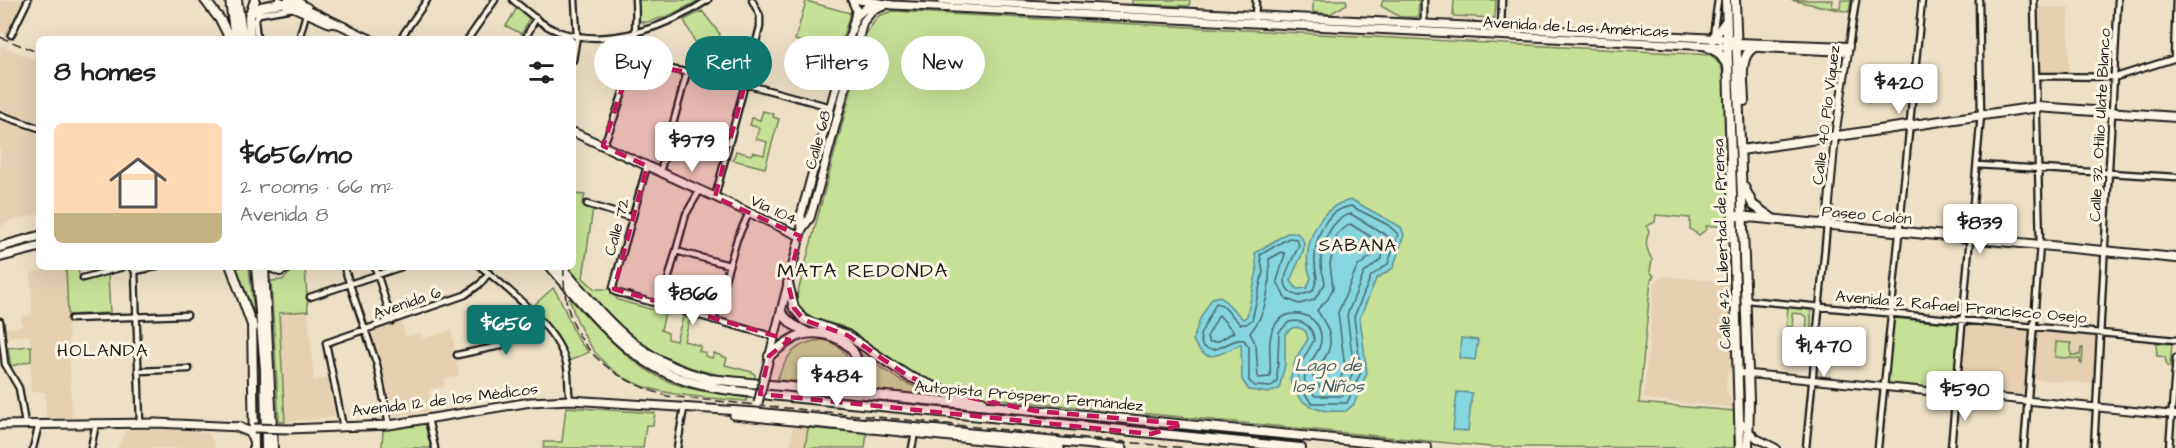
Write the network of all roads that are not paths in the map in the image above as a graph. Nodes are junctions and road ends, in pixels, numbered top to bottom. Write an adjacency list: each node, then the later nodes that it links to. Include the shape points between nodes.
1 (28, 0): 46 (street)
2 (205, 0): 47 (highway)
3 (230, 0): 48 (highway)
4 (237, 0): 49 (highway)
5 (255, 0): 37 (highway)
6 (427, 0): 54 (street)
7 (495, 0): 55 (street)
8 (513, 0): 40 (street)
9 (575, 0): 57 (street)
10 (635, 0): 44 (street)
11 (708, 0): 44 (street, via 683,15)
12 (752, 0): 59 (street, via 760,16)
13 (852, 0): 38 (main road)
14 (859, 0): 29 (main road, Avenida de Las Américas)
15 (942, 0): 32 (main road, Avenida de Las Américas)
16 (1256, 0): 36 (street)
17 (1424, 0): 42 (street)
18 (1502, 0): 43 (street)
19 (1718, 0): 61 (street)
20 (1726, 0): 39 (highway)
21 (1735, 0): 63 (highway)
22 (1856, 0): 66 (street, Calle 40 Pío Víquez)
23 (1922, 0): 82 (street)
24 (1979, 0): 79 (street)
25 (2034, 0): 69 (street)
26 (2118, 0): 70 (street, Calle 32 Otilio Ulate Blanco)
27 (2176, 0): 67 (street)
28 (282, 1): 31 (main road); 34 (main road); 37 (highway, via 261,7)
29 (874, 1): 33 (main road, Avenida de Las Américas); 38 (main road)
30 (1081, 3): 32 (main road, Avenida de Las Américas); 35 (street); 36 (main road, Avenida de Las Américas)
31 (293, 4): 34 (highway); 37 (street)
32 (986, 4): 33 (main road, Avenida de Las Américas); 35 (main road, Avenida de Las Américas)
33 (893, 5): 105 (main road, Calle 68, via 873,10 863,22 816,199)
34 (307, 11): 52 (street); 53 (main road)
35 (1081, 15): 41 (main road, Avenida de Las Américas)
36 (1255, 16): 41 (street); 42 (main road, Avenida de Las Américas)
37 (253, 17): 50 (highway); 51 (street)
38 (855, 17): 75 (main road, Calle 68)
39 (1727, 17): 61 (highway); 63 (highway)
40 (536, 18): 56 (street); 57 (street, via 561,33)
41 (1255, 24): 45 (main road, Avenida de Las Américas)
42 (1424, 24): 43 (main road, Avenida de Las Américas); 45 (street)
43 (1501, 28): 60 (street); 61 (main road, Avenida de Las Américas)
44 (636, 32): 57 (street); 58 (street)
45 (1424, 33): 60 (main road, Avenida de Las Américas)
46 (11, 35)
47 (228, 36)
48 (235, 36)
49 (243, 36)
50 (250, 36)
51 (256, 36)
52 (300, 36)
53 (363, 36)
54 (402, 36)
55 (470, 36)
56 (527, 36)
57 (577, 36): 62 (street)
58 (635, 36)
59 (758, 36)
60 (1500, 37): 64 (main road, Avenida de Las Américas)
61 (1713, 39): 63 (main road, Avenida de Las Américas)
62 (576, 42)
63 (1733, 44): 64 (main road, Avenida de Las Américas); 65 (street, Avenida de Las Américas); 66 (street, Avenida de Las Américas); 68 (highway, Calle 42 Libertad de Prensa); 81 (highway, Calle 42 Libertad de Prensa)
64 (1708, 47): 68 (highway, via 1719,53)
65 (1753, 48): 66 (street, Avenida de Las Américas); 81 (highway, via 1744,59 1744,113)
66 (1848, 49): 85 (street, Calle 40 Pío Víquez)
67 (2175, 58): 70 (street)
68 (1729, 71): 99 (highway, Calle 42 Libertad de Prensa)
69 (2037, 76): 70 (street); 76 (street)
70 (2116, 77): 77 (street, Calle 32 Otilio Ulate Blanco)
71 (685, 79): 91 (street)
72 (623, 90): 86 (street)
73 (743, 90): 96 (street)
74 (768, 90): 75 (street)
75 (831, 106): 105 (main road, Calle 68, via 801,215)
76 (2038, 107): 77 (highway); 79 (highway); 90 (street)
77 (2114, 111): 80 (highway); 92 (street, Calle 32 Otilio Ulate Blanco)
78 (0, 115): 83 (street)
79 (1981, 115): 82 (highway); 88 (street)
80 (2176, 117)
81 (1740, 119): 87 (highway, Calle 42 Libertad de Prensa)
82 (1909, 126): 85 (highway); 104 (street)
83 (36, 127)
84 (576, 133): 86 (main road, Vía 104)
85 (1835, 136): 87 (highway); 103 (street, Calle 40 Pío Víquez)
86 (603, 146): 89 (main road, Vía 104)
87 (1740, 150): 93 (highway, Calle 42 Libertad de Prensa)
88 (1977, 165): 90 (street); 107 (street)
89 (647, 166): 91 (main road, Vía 104); 100 (street, Calle 72)
90 (2037, 168): 92 (street); 109 (street)
91 (660, 172): 95 (main road, Vía 104)
92 (2109, 172): 94 (street); 113 (street, Calle 32 Otilio Ulate Blanco)
93 (1741, 173): 99 (highway, Calle 42 Libertad de Prensa); 102 (highway, via 1749,200)
94 (2176, 177)
95 (700, 190): 96 (main road, Vía 104); 112 (street, via 686,214)
96 (715, 197): 98 (main road, Vía 104)
97 (587, 204): 100 (street)
98 (749, 213): 105 (main road, Vía 104); 116 (street)
99 (1737, 216): 101 (highway, Paseo Colón); 108 (highway, Calle 42 Libertad de Prensa); 161 (highway, Calle 42 Libertad de Prensa)
100 (632, 218): 136 (street, Calle 72, via 613,287 617,293)
101 (1764, 219): 102 (highway, Paseo Colón); 108 (highway, via 1750,225)
102 (1774, 220): 103 (highway, Paseo Colón)
103 (1827, 225): 104 (highway, Paseo Colón); 137 (street, Calle 40 Pío Víquez)
104 (1899, 232): 107 (highway, Paseo Colón); 139 (street)
105 (801, 233): 132 (main road, Calle 68)
106 (36, 237): 110 (highway)
107 (1970, 238): 109 (highway, Paseo Colón); 145 (street)
108 (1742, 240): 135 (highway, Calle 42 Libertad de Prensa)
109 (2040, 245): 113 (highway, Paseo Colón); 149 (street)
110 (0, 247)
111 (36, 248): 114 (highway)
112 (676, 251): 116 (street); 136 (street)
113 (2105, 251): 115 (highway, Paseo Colón); 151 (street, Calle 32 Otilio Ulate Blanco)
114 (0, 257)
115 (2176, 258)
116 (729, 265): 144 (street)
117 (112, 270): 131 (street)
118 (143, 270): 128 (street)
119 (232, 270): 148 (highway)
120 (256, 270): 159 (highway)
121 (264, 270): 194 (highway)
122 (345, 270): 133 (street)
123 (376, 270): 130 (street)
124 (392, 270): 130 (street)
125 (485, 270): 129 (street)
126 (553, 270): 188 (highway, Autopista Próspero Fernández, via 621,345 656,369 695,384)
127 (564, 270): 164 (highway, Autopista Próspero Fernández, via 609,323 660,363 709,379)
128 (135, 272): 141 (street)
129 (489, 273): 143 (street); 147 (street, Avenida 6, via 465,295)
130 (378, 275): 133 (street); 147 (street)
131 (83, 278)
132 (788, 283): 138 (main road, Calle 68); 171 (highway, via 794,308 804,320 847,334 908,376 952,394)
133 (350, 284): 134 (street); 150 (street)
134 (310, 297)
135 (1744, 300): 137 (street, Avenida 2 Rafael Francisco Osejo); 161 (highway, Calle 42 Libertad de Prensa)
136 (661, 306): 144 (street)
137 (1820, 306): 139 (street, Avenida 2 Rafael Francisco Osejo); 162 (street, Calle 40 Pío Víquez)
138 (781, 313): 152 (highway); 153 (main road, Calle 68)
139 (1890, 313): 145 (street, Avenida 2 Rafael Francisco Osejo); 163 (street)
140 (187, 315): 141 (street)
141 (137, 317): 142 (street); 160 (street)
142 (71, 319)
143 (538, 319): 155 (street, via 500,346); 167 (street, via 565,358)
144 (713, 320): 153 (street)
145 (1962, 320): 149 (street, Avenida 2 Rafael Francisco Osejo); 165 (street)
146 (0, 321): 178 (street, via 5,364 19,388)
147 (392, 321): 150 (street, Avenida 6)
148 (252, 323): 159 (highway); 185 (highway)
149 (2034, 327): 151 (street, Avenida 2 Rafael Francisco Osejo); 166 (street)
150 (365, 330): 182 (street, via 381,379); 184 (street, Avenida 6, via 326,343)
151 (2100, 333): 154 (street, Avenida 2 Rafael Francisco Osejo); 168 (street, Calle 32 Otilio Ulate Blanco)
152 (812, 334): 156 (highway, via 789,341); 164 (highway, via 841,340 856,355 858,369 852,382 842,388)
153 (775, 337): 156 (main road, Calle 68)
154 (2176, 340)
155 (457, 356)
156 (770, 356): 172 (main road, Calle 68, bridge)
157 (2176, 358): 173 (street)
158 (189, 369): 160 (street)
159 (265, 369): 193 (highway)
160 (139, 370): 176 (street)
161 (1743, 373): 162 (street); 177 (highway, Calle 42 Libertad de Prensa); 187 (highway, Calle 42 Libertad de Prensa)
162 (1813, 379): 163 (street); 205 (street, Calle 40 Pío Víquez)
163 (1883, 386): 165 (street); 206 (street)
164 (802, 389): 171 (highway, Autopista Próspero Fernández)
165 (1956, 393): 166 (street); 207 (street)
166 (2028, 399): 168 (street); 208 (street)
167 (570, 400): 169 (main road, Avenida 12 de los Médicos); 174 (main road, Avenida 12 de los Médicos, via 531,402)
168 (2096, 406): 173 (street); 209 (street, Calle 32 Otilio Ulate Blanco)
169 (684, 408): 170 (main road, Avenida 12 de los Médicos); 196 (street)
170 (714, 411): 172 (main road, Avenida 12 de los Médicos); 172 (main road, Avenida 12 de los Médicos, via 745,417)
171 (1036, 411): 180 (highway, Autopista Próspero Fernández)
172 (756, 415): 186 (main road, Avenida 12 de los Médicos)
173 (2174, 415): 210 (street)
174 (428, 419): 182 (main road, Avenida 12 de los Médicos); 195 (street)
175 (96, 423): 176 (main road, Avenida 12 de los Médicos); 179 (main road, Avenida 12 de los Médicos); 192 (street)
176 (140, 423): 183 (main road, Avenida 12 de los Médicos)
177 (1741, 423): 187 (street); 202 (highway, Calle 42 Libertad de Prensa)
178 (25, 424): 179 (main road, Avenida 12 de los Médicos); 181 (main road, Avenida 12 de los Médicos)
179 (39, 424): 191 (street)
180 (1184, 424): 188 (highway, via 1149,426 1147,431); 201 (highway, Autopista Próspero Fernández)
181 (0, 425)
182 (389, 425): 184 (main road, Avenida 12 de los Médicos)
183 (237, 427): 185 (main road, Avenida 12 de los Médicos); 190 (highway, via 250,432)
184 (343, 427): 185 (main road, Avenida 12 de los Médicos, bridge)
185 (254, 428): 190 (highway)
186 (915, 431): 189 (main road, Avenida 12 de los Médicos); 197 (street)
187 (1749, 433): 203 (highway, Calle 42 Libertad de Prensa); 204 (street)
188 (1151, 434): 200 (highway, Autopista Próspero Fernández)
189 (1013, 443): 198 (main road, Avenida 12 de los Médicos); 199 (main road, Avenida 12 de los Médicos)
190 (254, 445)
191 (33, 448)
192 (91, 448)
193 (266, 448)
194 (273, 448)
195 (435, 448)
196 (677, 448)
197 (912, 448)
198 (1060, 448)
199 (1123, 448)
200 (1301, 448)
201 (1427, 448)
202 (1740, 448)
203 (1748, 448)
204 (1776, 448)
205 (1806, 448)
206 (1878, 448)
207 (1951, 448)
208 (2024, 448)
209 (2094, 448)
210 (2169, 448)

